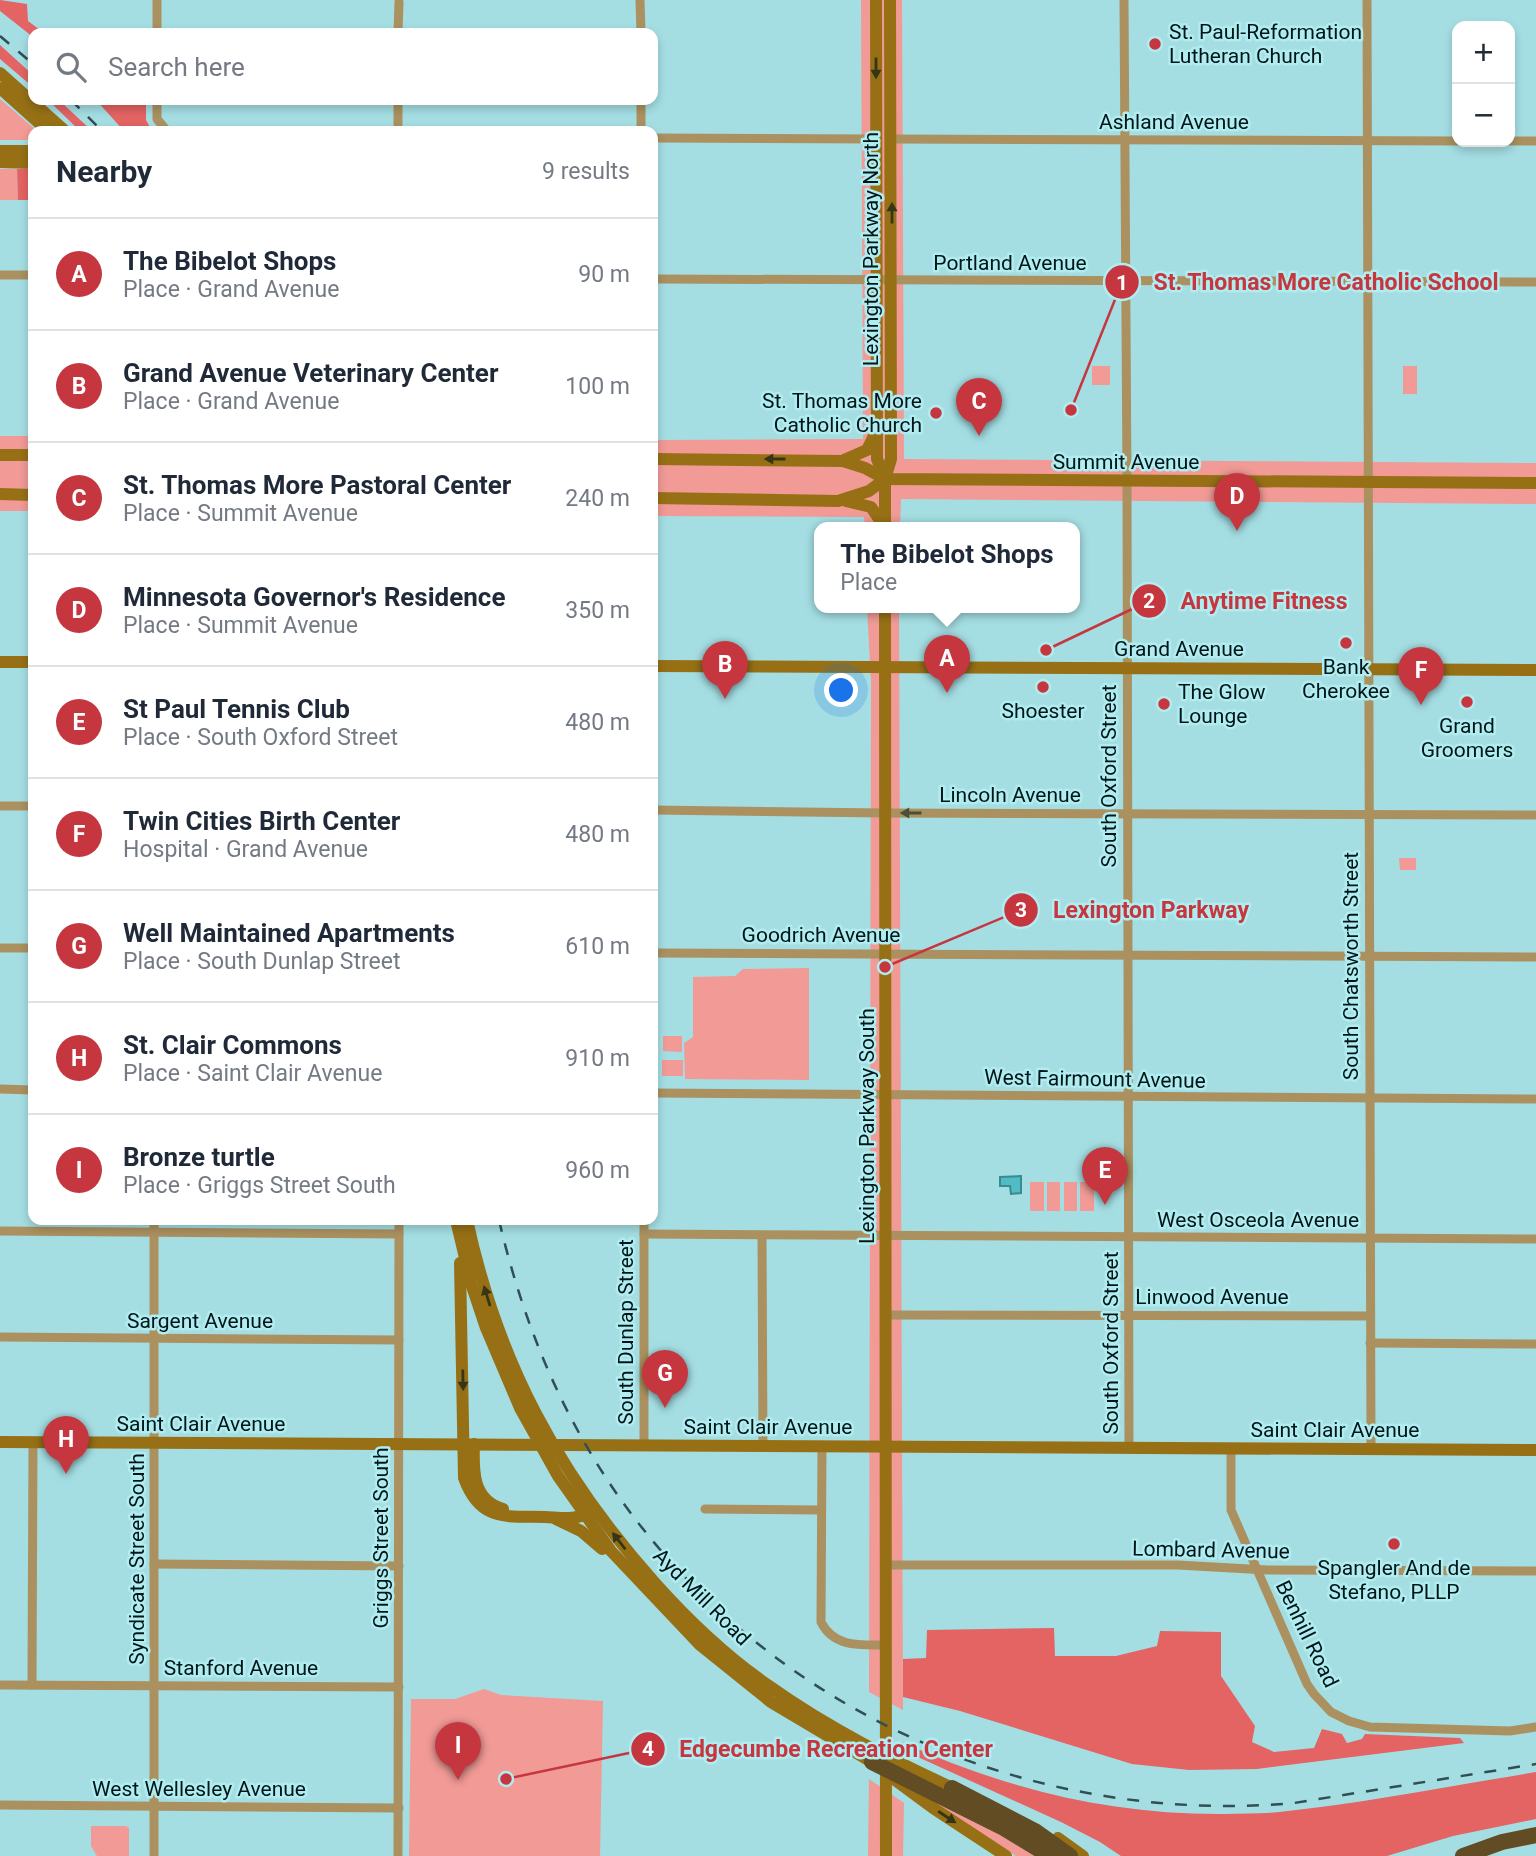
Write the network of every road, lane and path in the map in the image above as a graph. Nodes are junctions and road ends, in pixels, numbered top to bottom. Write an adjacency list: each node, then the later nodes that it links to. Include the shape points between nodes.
1 (158, 0): 8 (street)
2 (640, 0): 10 (street)
3 (876, 0): 24 (main road, Lexington Parkway North, one-way to 24)
4 (890, 0): 25 (main road, Lexington Parkway North)
5 (1124, 0): 26 (street, South Oxford Street)
6 (1367, 0): 27 (street, South Chatsworth Street)
7 (398, 1): 9 (street)
8 (157, 28)
9 (398, 28)
10 (641, 28)
11 (0, 73): 13 (main road)
12 (0, 88): 18 (main road)
13 (28, 98)
14 (36, 105): 19 (main road)
15 (157, 105): 20 (street)
16 (398, 105): 21 (street)
17 (641, 105): 22 (street)
18 (42, 126)
19 (59, 126)
20 (162, 126)
21 (398, 126)
22 (641, 126)
23 (658, 138): 24 (street)
24 (876, 139): 38 (main road, Lexington Parkway North)
25 (891, 139): 26 (street, Ashland Avenue); 39 (main road, Lexington Parkway North, one-way to 25)
26 (1124, 139): 27 (street, Ashland Avenue); 40 (street, South Oxford Street)
27 (1367, 140): 28 (street, Ashland Avenue); 41 (street, South Chatsworth Street)
28 (1452, 141)
29 (1515, 141): 30 (street)
30 (1536, 141)
31 (0, 151): 32 (main road)
32 (28, 151)
33 (0, 162): 34 (main road)
34 (28, 162)
35 (0, 275): 36 (street)
36 (28, 275)
37 (658, 279): 38 (street, Portland Avenue)
38 (877, 281): 39 (street, Portland Avenue); 43 (main road, Lexington Parkway North)
39 (892, 281): 40 (street, Portland Avenue); 48 (main road, Lexington Parkway North, via 891,459)
40 (1125, 281): 41 (street, Portland Avenue); 49 (street, South Oxford Street)
41 (1368, 281): 42 (street, Portland Avenue); 50 (street, South Chatsworth Street)
42 (1536, 282)
43 (876, 430): 47 (main road, via 867,450); 48 (main road, Lexington Parkway North, via 877,459)
44 (0, 455): 45 (main road)
45 (28, 455)
46 (658, 459): 47 (main road, Summit Avenue, one-way to 46)
47 (844, 460): 48 (main road, Summit Avenue)
48 (885, 479): 49 (main road, Summit Avenue); 55 (main road, via 862,495); 57 (main road)
49 (1127, 482): 50 (main road, Summit Avenue); 63 (street, South Oxford Street)
50 (1367, 482): 51 (main road, Summit Avenue); 64 (street, South Chatsworth Street)
51 (1536, 483)
52 (0, 494): 53 (main road)
53 (28, 495)
54 (658, 498): 55 (main road)
55 (838, 501): 56 (main road, via 871,507)
56 (881, 522)
57 (884, 522)
58 (885, 613): 62 (main road, Lexington Parkway South)
59 (0, 662): 60 (main road)
60 (28, 663)
61 (658, 666): 62 (main road, Grand Avenue)
62 (885, 667): 63 (main road, Grand Avenue); 69 (main road, Lexington Parkway South)
63 (1126, 668): 64 (main road, Grand Avenue); 70 (street, South Oxford Street)
64 (1368, 670): 65 (main road, Grand Avenue); 71 (street, South Chatsworth Street)
65 (1536, 670)
66 (0, 806): 67 (street)
67 (28, 806)
68 (658, 810): 69 (street, Lincoln Avenue)
69 (885, 813): 70 (street, Lincoln Avenue, one-way to 69); 76 (main road, Lexington Parkway South)
70 (1127, 813): 71 (street, Lincoln Avenue); 77 (street, South Oxford Street)
71 (1368, 814): 72 (street, Lincoln Avenue); 78 (street, South Chatsworth Street)
72 (1536, 815)
73 (0, 948): 74 (street)
74 (28, 948)
75 (658, 953): 76 (street, Goodrich Avenue)
76 (886, 953): 77 (street, Goodrich Avenue); 83 (main road, Lexington Parkway South)
77 (1127, 954): 78 (street, Goodrich Avenue); 84 (street, South Oxford Street)
78 (1369, 956): 79 (street, Goodrich Avenue); 85 (street, South Chatsworth Street)
79 (1536, 957)
80 (0, 1089): 81 (street)
81 (28, 1090)
82 (658, 1093): 83 (street, West Fairmount Avenue)
83 (886, 1094): 84 (street, West Fairmount Avenue); 96 (main road, Lexington Parkway South)
84 (1128, 1097): 85 (street, West Fairmount Avenue); 98 (street, South Oxford Street)
85 (1369, 1098): 86 (street, West Fairmount Avenue); 99 (street, South Chatsworth Street)
86 (1536, 1100)
87 (154, 1225): 93 (street, Syndicate Street South)
88 (399, 1225): 94 (street, Griggs Street South)
89 (457, 1225): 100 (main road, Ayd Mill Road)
90 (468, 1225): 125 (main road, Ayd Mill Road, one-way to 90, via 530,1405 496,1325)
91 (644, 1225): 95 (street, South Dunlap Street)
92 (0, 1231): 93 (street)
93 (154, 1232): 94 (street); 106 (street, Syndicate Street South)
94 (399, 1234): 107 (street, Griggs Street South)
95 (644, 1234): 97 (street, West Osceola Avenue); 115 (street, South Dunlap Street)
96 (886, 1235): 97 (street, West Osceola Avenue); 98 (street, West Osceola Avenue); 103 (main road, Lexington Parkway South)
97 (762, 1236): 116 (street)
98 (1128, 1237): 99 (street, West Osceola Avenue); 102 (street, South Oxford Street)
99 (1370, 1237): 101 (street, West Osceola Avenue); 104 (street, South Chatsworth Street)
100 (460, 1238): 114 (main road, one-way to 114); 125 (main road, Ayd Mill Road, via 486,1328 520,1408 558,1476)
101 (1536, 1239)
102 (1128, 1314): 103 (street, Linwood Avenue); 104 (street, Linwood Avenue); 119 (street, South Oxford Street)
103 (886, 1315): 118 (main road, Lexington Parkway South)
104 (1370, 1316): 108 (street, South Chatsworth Street)
105 (0, 1337): 106 (street, Sargent Avenue)
106 (154, 1338): 107 (street, Sargent Avenue); 112 (street, Syndicate Street South)
107 (399, 1340): 113 (street, Griggs Street South)
108 (1370, 1343): 109 (street); 121 (street, South Chatsworth Street)
109 (1536, 1344)
110 (0, 1442): 111 (main road, Saint Clair Avenue)
111 (33, 1442): 112 (main road, Saint Clair Avenue); 135 (street)
112 (154, 1443): 113 (main road, Saint Clair Avenue); 127 (street, Syndicate Street South)
113 (399, 1444): 114 (main road, Saint Clair Avenue); 129 (street, Griggs Street South)
114 (469, 1444): 115 (main road, Saint Clair Avenue); 125 (main road, via 475,1482 492,1504 510,1510); 126 (main road, via 464,1478 481,1507 509,1518)
115 (644, 1445): 116 (main road, Saint Clair Avenue)
116 (762, 1446): 117 (main road, Saint Clair Avenue)
117 (822, 1446): 118 (main road, Saint Clair Avenue); 124 (street)
118 (887, 1447): 119 (main road, Saint Clair Avenue); 128 (main road, Lexington Parkway South)
119 (1129, 1448): 120 (main road, Saint Clair Avenue)
120 (1231, 1448): 121 (main road, Saint Clair Avenue); 130 (street, Benhill Road, via 1231,1510)
121 (1371, 1449): 122 (main road, Saint Clair Avenue)
122 (1536, 1450)
123 (705, 1509): 124 (street)
124 (821, 1510): 133 (street, via 821,1622 828,1633 847,1643)
125 (586, 1511): 126 (main road); 132 (main road, Ayd Mill Road, via 611,1550); 140 (main road, Ayd Mill Road, one-way to 125, via 850,1737 767,1686 718,1646)
126 (552, 1518): 132 (main road, via 581,1531)
127 (154, 1564): 129 (street); 136 (street, Syndicate Street South)
128 (886, 1565): 130 (street, Lombard Avenue); 133 (main road, Lexington Parkway South)
129 (399, 1566): 137 (street, Griggs Street South)
130 (1256, 1569): 131 (street, Lombard Avenue); 138 (street, Benhill Road, via 1307,1684 1339,1717 1370,1727 1510,1731)
131 (1536, 1571)
132 (646, 1589): 139 (main road, Ayd Mill Road, via 699,1644 771,1702)
133 (886, 1645): 147 (main road, Lexington Parkway South)
134 (0, 1685): 135 (street, Stanford Avenue)
135 (32, 1685): 136 (street, Stanford Avenue)
136 (154, 1685): 137 (street, Stanford Avenue); 142 (street, Syndicate Street South)
137 (399, 1687): 143 (street, Griggs Street South)
138 (1536, 1727)
139 (872, 1762): 148 (main road, Ayd Mill Road, one-way to 148); 149 (highway)
140 (952, 1788): 150 (highway, Ayd Mill Road, via 1035,1831); 151 (main road, via 1056,1836)
141 (0, 1805): 142 (street, West Wellesley Avenue)
142 (154, 1807): 143 (street, West Wellesley Avenue); 145 (street, Syndicate Street South)
143 (398, 1808): 146 (street, Griggs Street South)
144 (1536, 1836): 152 (highway); 153 (highway)
145 (154, 1856)
146 (398, 1856)
147 (886, 1856)
148 (1006, 1856)
149 (1050, 1856)
150 (1070, 1856)
151 (1083, 1856)
152 (1463, 1856)
153 (1486, 1856)

